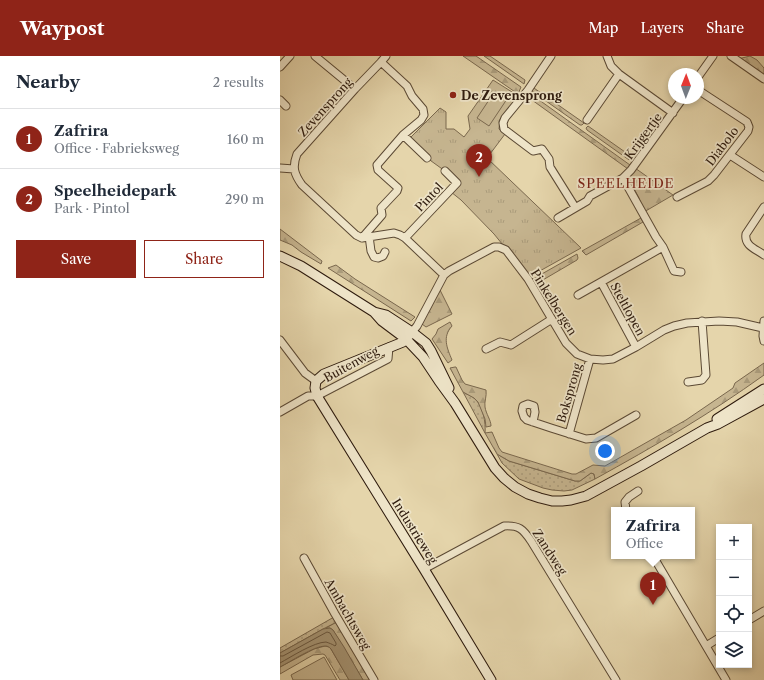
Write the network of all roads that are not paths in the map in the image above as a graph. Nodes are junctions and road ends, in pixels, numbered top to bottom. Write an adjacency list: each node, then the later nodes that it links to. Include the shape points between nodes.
1 (290, 56): 8 (street)
2 (315, 56): 12 (street)
3 (551, 56): 28 (street, via 503,123 504,128 533,151 542,149)
4 (607, 56): 10 (street, via 611,66)
5 (713, 56): 9 (street)
6 (731, 56): 11 (street)
7 (384, 59): 12 (street, Zevensprong); 19 (street, via 423,109 424,115 421,120)
8 (280, 66)
9 (704, 69)
10 (619, 74): 17 (street); 18 (street)
11 (764, 79)
12 (355, 89): 22 (street, Zevensprong, via 297,154)
13 (704, 94): 20 (street, Diabolo, via 747,122 748,131)
14 (280, 100): 16 (street)
15 (679, 104): 17 (street, Krijgertje)
16 (286, 106)
17 (673, 113): 26 (street, Krijgertje, via 635,166)
18 (587, 120)
19 (403, 135): 21 (street); 31 (street, via 377,165 378,170 398,188 381,208 382,215)
20 (730, 155): 25 (street); 27 (street, Diabolo, via 708,181)
21 (427, 158)
22 (294, 168): 23 (street); 31 (street, via 296,178 302,185 356,235)
23 (281, 169)
24 (445, 171): 32 (street, Pintol, via 457,183)
25 (764, 177)
26 (623, 178): 28 (street, Krijgertje); 33 (street)
27 (677, 197)
28 (575, 207): 30 (street, Krijgertje)
29 (764, 207): 35 (street, via 745,239)
30 (558, 218)
31 (366, 237): 32 (street, via 394,233); 34 (street, via 374,257 383,256)
32 (405, 238): 38 (street)
33 (663, 247): 37 (street, via 674,271); 39 (street, Steltlopen)
34 (385, 252)
35 (764, 255)
36 (280, 256): 41 (main road, via 301,266)
37 (681, 272)
38 (444, 275): 42 (street, Pinkelbergen, via 494,247 499,247 506,250 528,279); 45 (street)
39 (601, 282): 40 (street, Steltlopen); 50 (street, Steltlopen)
40 (578, 295)
41 (374, 312): 45 (main road, via 386,315); 46 (main road)
42 (552, 319): 51 (street, via 511,345 500,342); 52 (street, Pinkelbergen, via 566,343 577,354)
43 (702, 322): 44 (street, Pinkelbergen); 50 (street, Pinkelbergen, via 674,326); 54 (street, via 706,375 702,380)
44 (763, 325): 48 (street)
45 (412, 332): 46 (main road); 58 (main road, via 426,343 431,351)
46 (406, 339): 49 (main road, Buitenweg); 58 (main road, via 423,357)
47 (280, 340): 53 (street, via 305,373)
48 (764, 341)
49 (389, 347): 53 (main road, Buitenweg, via 324,374); 56 (street, Buitenweg, via 388,359)
50 (636, 347): 52 (street, Pinkelbergen, via 613,359)
51 (486, 349)
52 (590, 359): 63 (street, Boksprong)
53 (316, 381): 56 (main road)
54 (688, 382)
55 (764, 388): 62 (main road)
56 (317, 396): 59 (street, via 308,396); 68 (main road, Industrieweg)
57 (764, 399): 62 (main road)
58 (455, 403): 62 (main road, via 495,468 504,478 528,494 562,501 586,496)
59 (280, 412)
60 (636, 415): 63 (street, Boksprong, via 596,438 586,439)
61 (533, 422): 63 (street, Boksprong)
62 (707, 428)
63 (568, 434)
64 (638, 491): 65 (street, via 625,502)
65 (626, 507)
66 (304, 558): 73 (street, Ambachtsweg)
67 (655, 559): 72 (street)
68 (424, 570): 74 (main road, Industrieweg); 75 (street, Zandweg, via 504,526 512,525 523,530 532,540)
69 (764, 611): 70 (street)
70 (752, 618)
71 (716, 640): 72 (street)
72 (706, 646): 76 (street)
73 (374, 680)
74 (491, 680)
75 (616, 680)
76 (726, 680)

